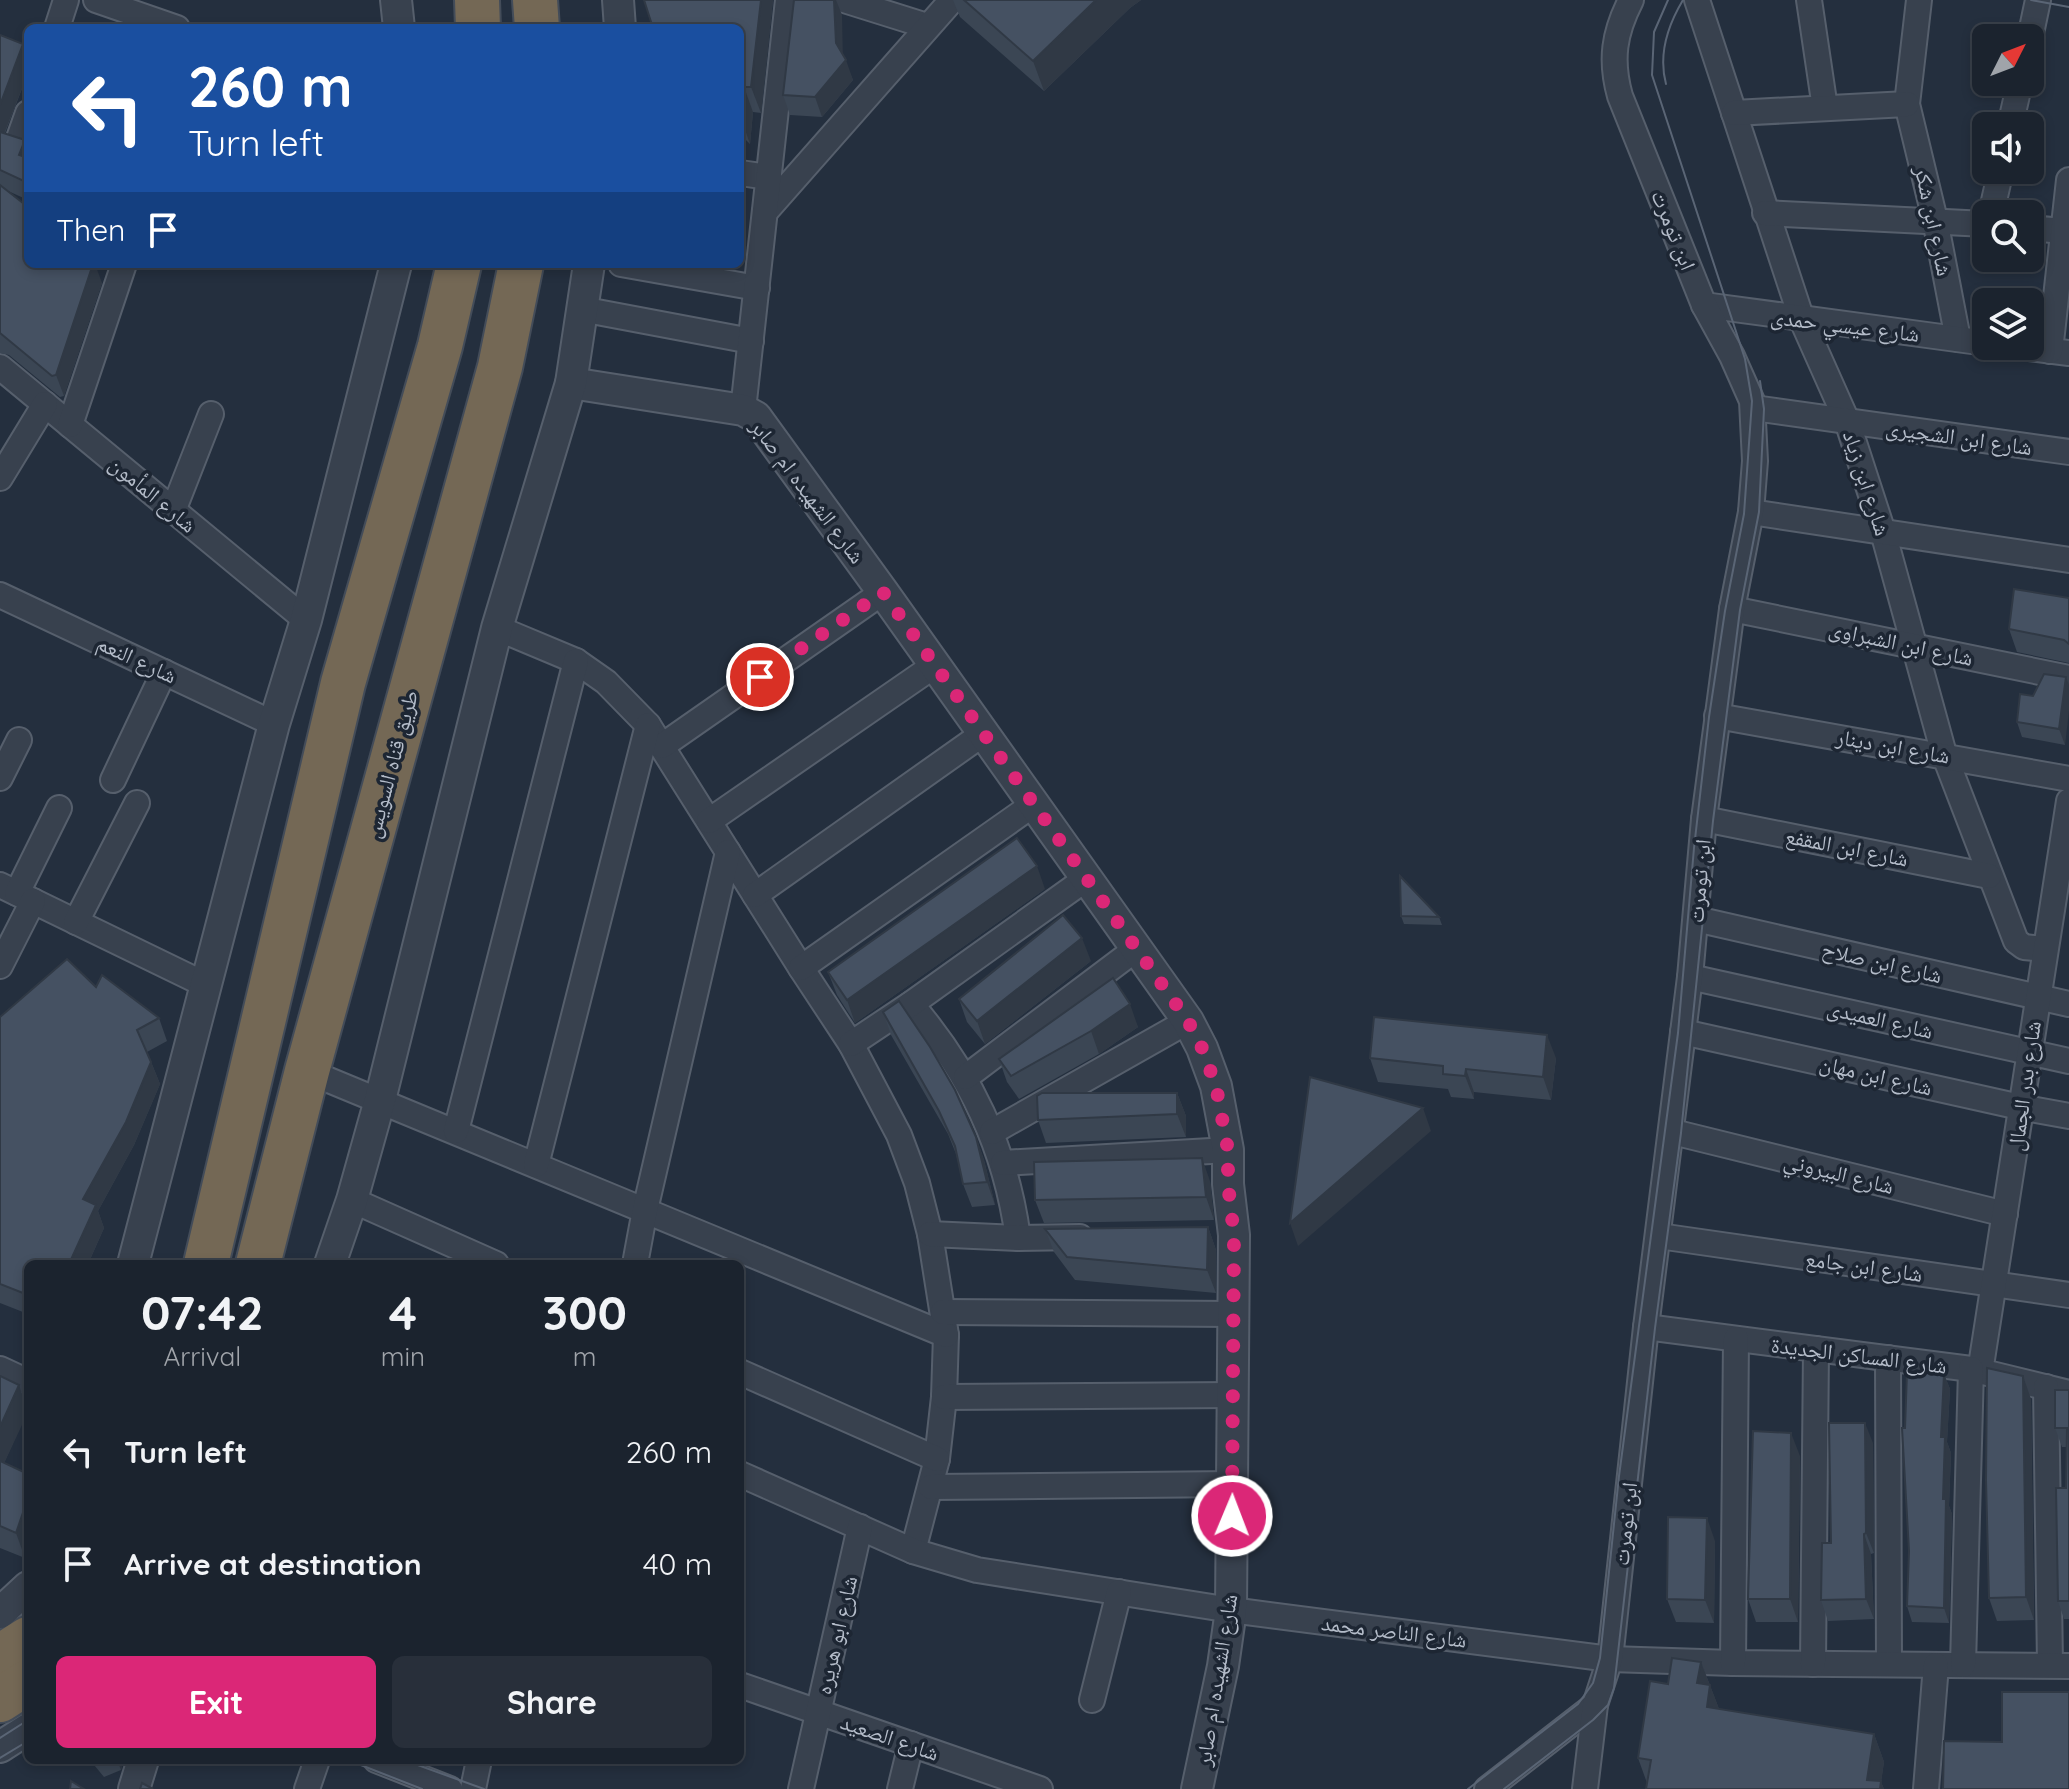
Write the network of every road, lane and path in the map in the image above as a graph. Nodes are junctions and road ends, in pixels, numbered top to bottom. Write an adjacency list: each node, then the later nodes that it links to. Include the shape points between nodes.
1 (66, 0): 16 (street)
2 (96, 0): 17 (street)
3 (396, 0): 18 (street)
4 (477, 0): 19 (highway)
5 (535, 0): 20 (highway)
6 (618, 0): 21 (street)
7 (788, 0): 30 (street)
8 (844, 0): 15 (street)
9 (952, 0): 23 (street)
10 (1697, 0): 26 (street, شارع ابن زياد)
11 (1809, 0): 25 (street)
12 (1919, 0): 24 (street, شارع ابن شكر)
13 (2038, 0): 22 (street)
14 (1626, 4): 45 (street, ابن تومرت, via 1614,46 1620,96)
15 (883, 6): 23 (street)
16 (58, 24)
17 (165, 24)
18 (399, 24)
19 (478, 24)
20 (537, 24)
21 (620, 24)
22 (2033, 24)
23 (927, 26): 35 (street)
24 (1907, 104): 25 (street); 33 (street, شارع ابن شكر)
25 (1825, 108): 26 (street)
26 (1734, 113): 32 (street, شارع ابن زياد)
27 (24, 124): 28 (street)
28 (18, 141)
29 (744, 174): 30 (street)
30 (769, 177): 35 (street)
31 (2069, 180): 37 (street)
32 (1765, 213): 33 (street); 47 (street, شارع ابن زياد)
33 (1935, 220): 34 (street); 48 (street, شارع ابن شكر)
34 (1972, 223)
35 (756, 227): 44 (street)
36 (2044, 229): 37 (street)
37 (2063, 231): 51 (street)
38 (123, 268): 59 (street)
39 (395, 268): 69 (street)
40 (458, 268): 130 (highway, via 343,683)
41 (520, 268): 112 (highway, طريق قناه السويس, via 500,367)
42 (588, 268): 46 (street)
43 (644, 268): 44 (street)
44 (757, 288): 49 (street)
45 (1704, 305): 47 (street, شارع عيسي حمدى); 55 (street, ابن تومرت)
46 (581, 309): 49 (street); 53 (street)
47 (1802, 320): 48 (street, شارع عيسي حمدى); 58 (street, شارع ابن زياد)
48 (1958, 339): 50 (street, شارع عيسي حمدى)
49 (751, 341): 56 (street)
50 (1972, 341)
51 (2059, 352)
52 (0, 367): 54 (street, شارع المأمون)
53 (571, 383): 56 (street, شارع الشهيده ام صابر); 70 (street)
54 (45, 404): 59 (street, شارع المأمون); 61 (street)
55 (1754, 408): 58 (street, شارع ابن الشجيرى); 63 (street, ابن تومرت)
56 (743, 410): 66 (street, شارع الشهيده ام صابر, via 766,429)
57 (211, 414): 62 (street)
58 (1847, 421): 60 (street, شارع ابن الشجيرى); 64 (street, شارع ابن زياد)
59 (70, 425): 62 (street, شارع المأمون)
60 (2069, 452)
61 (0, 478)
62 (173, 511): 69 (street, شارع المأمون)
63 (1751, 512): 64 (street); 68 (street, ابن تومرت)
64 (1883, 532): 65 (street); 71 (street, شارع ابن زياد)
65 (2069, 560)
66 (883, 592): 73 (street, شارع الشهيده ام صابر); 79 (street)
67 (0, 595): 74 (street, شارع النعم)
68 (1732, 609): 71 (street, شارع ابن الشبراوى); 76 (street, ابن تومرت)
69 (306, 620): 77 (street)
70 (497, 628): 72 (street); 114 (street)
71 (1915, 646): 75 (street, شارع ابن الشبراوى); 81 (street, شارع ابن زياد)
72 (576, 661): 79 (street, via 606,682); 117 (street)
73 (935, 665): 78 (street, شارع الشهيده ام صابر); 90 (street)
74 (164, 672): 77 (street, شارع النعم); 84 (street)
75 (2069, 678)
76 (1717, 716): 81 (street, شارع ابن دينار); 89 (street, ابن تومرت)
77 (274, 724): 103 (street)
78 (984, 733): 87 (street, شارع الشهيده ام صابر); 95 (street)
79 (655, 736): 90 (street); 122 (street)
80 (19, 740): 82 (street)
81 (1944, 754): 83 (street, شارع ابن دينار); 92 (street, شارع ابن زياد)
82 (0, 778)
83 (2069, 779)
84 (113, 780)
85 (2069, 801): 99 (street, شارع بدر الجمال)
86 (137, 803): 97 (street)
87 (1034, 804): 93 (street, شارع الشهيده ام صابر); 101 (street)
88 (59, 808): 94 (street)
89 (1704, 819): 92 (street, شارع ابن المقفع); 96 (street, ابن تومرت)
90 (709, 821): 91 (street)
91 (728, 852): 95 (street); 124 (street)
92 (1989, 876): 99 (street, شارع ابن زياد, via 2016,941)
93 (1087, 878): 98 (street, شارع الشهيده ام صابر); 105 (street)
94 (17, 893): 97 (street); 100 (street)
95 (755, 895): 101 (street)
96 (1696, 919): 102 (street, ابن تومرت); 104 (street, شارع ابن صلاح)
97 (76, 922): 103 (street)
98 (1136, 949): 107 (street, شارع الشهيده ام صابر); 113 (street)
99 (2044, 949): 104 (street, شارع بدر الجمال)
100 (0, 966)
101 (801, 968): 109 (street)
102 (1690, 977): 108 (street, ابن تومرت); 110 (street, شارع العميدى)
103 (206, 985): 131 (street)
104 (2037, 997): 106 (street, شارع ابن صلاح); 110 (street, شارع بدر الجمال)
105 (911, 1004): 109 (street); 113 (street)
106 (2069, 1004)
107 (1188, 1021): 118 (street); 120 (street, شارع الشهيده ام صابر, via 1216,1086)
108 (1683, 1032): 115 (street, شارع ابن مهان); 119 (street, ابن تومرت)
109 (851, 1044): 126 (street, via 899,1135)
110 (2029, 1052): 111 (street, شارع العميدى); 115 (street, شارع بدر الجمال)
111 (2069, 1061)
112 (307, 1071): 114 (street); 132 (highway, طريق قناه السويس)
113 (966, 1077): 118 (street)
114 (380, 1100): 117 (street); 123 (street)
115 (2020, 1107): 116 (street, شارع ابن مهان); 125 (street, شارع بدر الجمال)
116 (2069, 1116)
117 (456, 1131): 122 (street)
118 (992, 1132): 121 (street)
119 (1673, 1132): 125 (street, شارع البيروني); 127 (street, ابن تومرت)
120 (1228, 1150): 121 (street); 138 (street, شارع الشهيده ام صابر, via 1226,1235)
121 (1003, 1163): 129 (street)
122 (536, 1165): 124 (street)
123 (352, 1200): 133 (street); 134 (street)
124 (645, 1210): 135 (street); 139 (street)
125 (2005, 1214): 136 (street, شارع بدر الجمال)
126 (930, 1234): 129 (street); 139 (street)
127 (1659, 1236): 136 (street, شارع ابن جامع); 140 (street, ابن تومرت)
128 (1110, 1237): 129 (street)
129 (1018, 1238)
130 (205, 1258)
131 (134, 1260)
132 (259, 1260)
133 (331, 1260)
134 (487, 1260)
135 (636, 1260)
136 (1995, 1284): 137 (street, شارع ابن جامع); 145 (street, شارع بدر الجمال)
137 (2069, 1295)
138 (1233, 1314): 139 (street); 149 (street, شارع الشهيده ام صابر)
139 (944, 1324): 150 (street)
140 (1646, 1327): 141 (street, شارع المساكن الجديدة); 164 (street, ابن تومرت)
141 (1736, 1339): 142 (street, شارع المساكن الجديدة); 165 (street)
142 (1816, 1349): 143 (street, شارع المساكن الجديدة); 166 (street)
143 (1888, 1358): 145 (street, شارع المساكن الجديدة); 167 (street)
144 (0, 1369): 147 (street)
145 (1975, 1370): 148 (street, شارع المساكن الجديدة); 169 (street, شارع بدر الجمال)
146 (744, 1374): 152 (street)
147 (24, 1380)
148 (2057, 1390): 151 (street)
149 (1234, 1395): 150 (street); 154 (street, شارع الشهيده ام صابر)
150 (944, 1397): 152 (street)
151 (2058, 1457): 170 (street)
152 (937, 1459): 155 (street)
153 (744, 1476): 156 (street, شارع الناصر محمد)
154 (1233, 1484): 155 (street); 160 (street, شارع الشهيده ام صابر)
155 (931, 1487): 157 (street)
156 (860, 1527): 157 (street, شارع الناصر محمد); 176 (street, شارع ابو هريره)
157 (913, 1551): 159 (street, شارع الناصر محمد, via 977,1570)
158 (24, 1591): 161 (street)
159 (1119, 1592): 160 (street, شارع الناصر محمد); 174 (street)
160 (1231, 1610): 164 (street, شارع الناصر محمد); 191 (street, شارع الشهيده ام صابر)
161 (0, 1613)
162 (24, 1642): 163 (highway)
163 (0, 1657)
164 (1610, 1659): 165 (street, شارع الناصر محمد); 175 (street, ابن تومرت)
165 (1733, 1663): 166 (street, شارع الناصر محمد)
166 (1813, 1664): 167 (street, شارع الناصر محمد)
167 (1889, 1664): 168 (street, شارع الناصر محمد)
168 (1936, 1665): 169 (street, شارع الناصر محمد); 194 (street)
169 (1963, 1665): 170 (street, شارع الناصر محمد)
170 (2059, 1666)
171 (24, 1685): 173 (highway)
172 (744, 1686): 176 (street, شارع الصعيد)
173 (0, 1700)
174 (1092, 1700)
175 (1595, 1705): 192 (street); 193 (street, ابن تومرت)
176 (819, 1712): 178 (street, شارع الصعيد); 188 (street, شارع ابو هريره)
177 (24, 1732): 179 (street)
178 (911, 1744): 189 (street); 190 (street, شارع الصعيد)
179 (0, 1747)
180 (142, 1764): 184 (street)
181 (316, 1764): 185 (street)
182 (386, 1764): 186 (street)
183 (478, 1764): 187 (street)
184 (134, 1789)
185 (307, 1789)
186 (450, 1789)
187 (473, 1789)
188 (801, 1789)
189 (900, 1789)
190 (1040, 1789)
191 (1197, 1789)
192 (1487, 1789)
193 (1585, 1789)
194 (1926, 1789)

